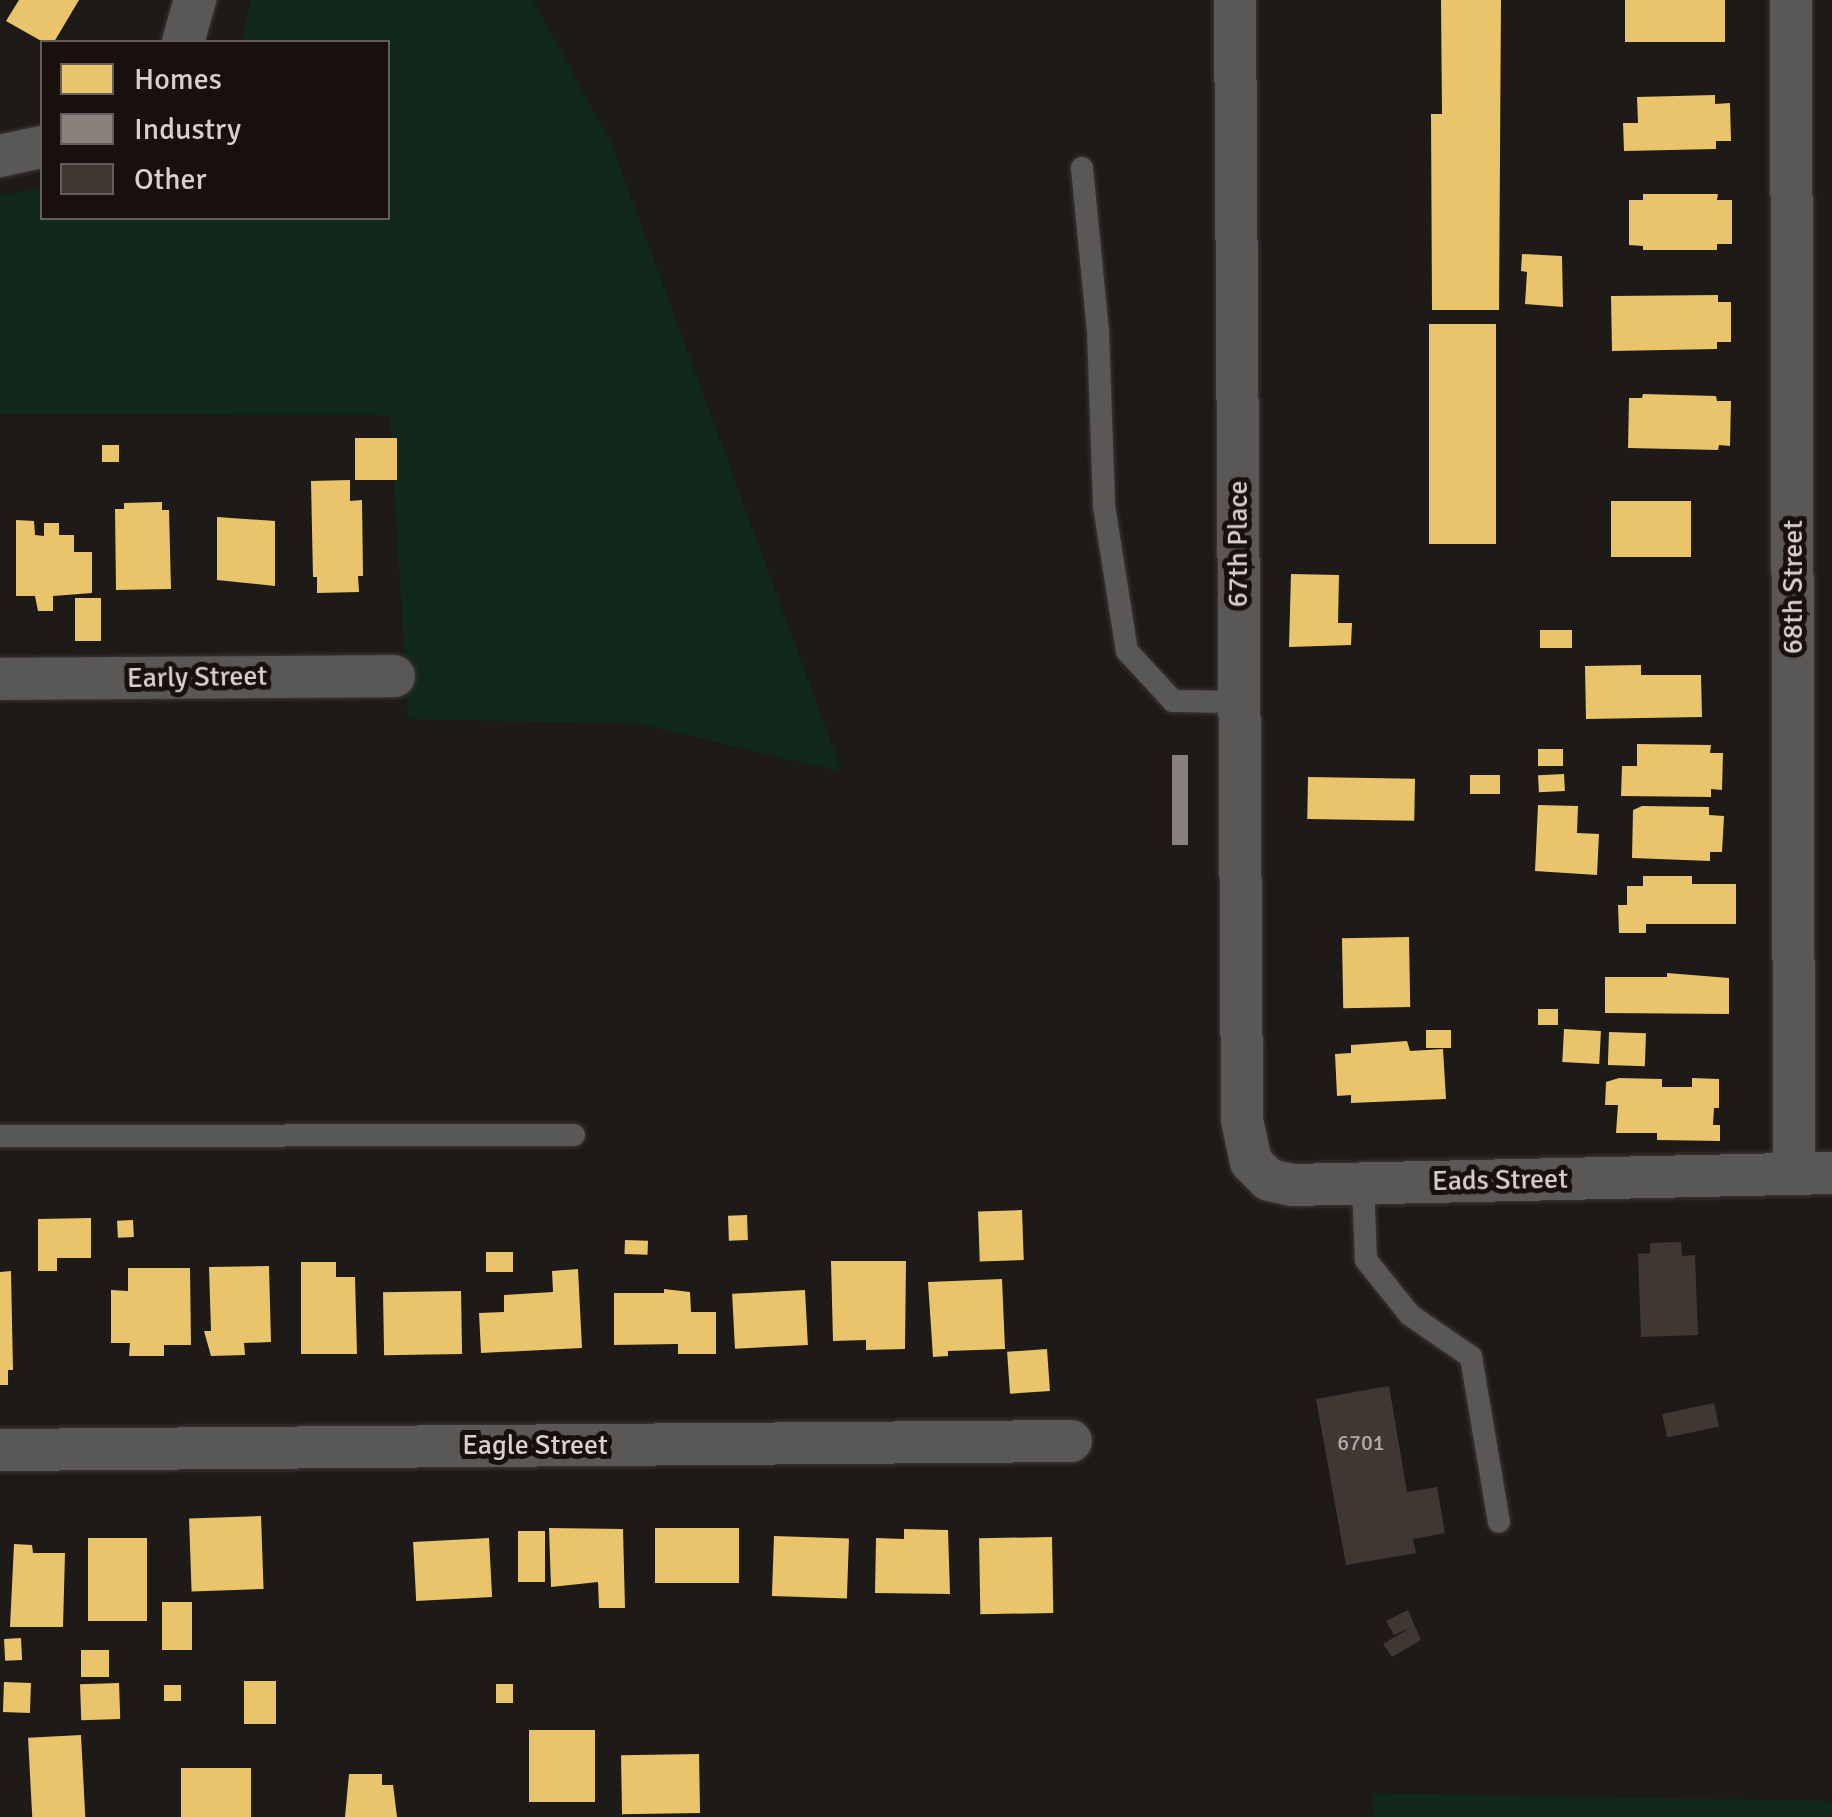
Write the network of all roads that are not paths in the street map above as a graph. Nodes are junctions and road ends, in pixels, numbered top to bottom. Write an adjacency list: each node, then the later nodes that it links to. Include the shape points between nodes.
1 (195, 0): 4 (street)
2 (1235, 0): 8 (street, 67th Place)
3 (1791, 0): 12 (street, 68th Street)
4 (183, 40)
5 (1082, 168): 8 (lane, via 1098,331 1104,506 1127,650 1173,701)
6 (394, 676): 7 (street, Early Street)
7 (0, 679)
8 (1238, 702): 9 (street, 67th Place)
9 (1242, 1088): 13 (street, Eads Street, via 1247,1150 1269,1180)
10 (574, 1134): 11 (lane)
11 (0, 1136)
12 (1813, 1173): 13 (street, Eads Street)
13 (1363, 1183): 16 (lane, via 1366,1260 1410,1315 1471,1357)
14 (1071, 1440): 15 (street, Eagle Street)
15 (0, 1450)
16 (1499, 1522)

